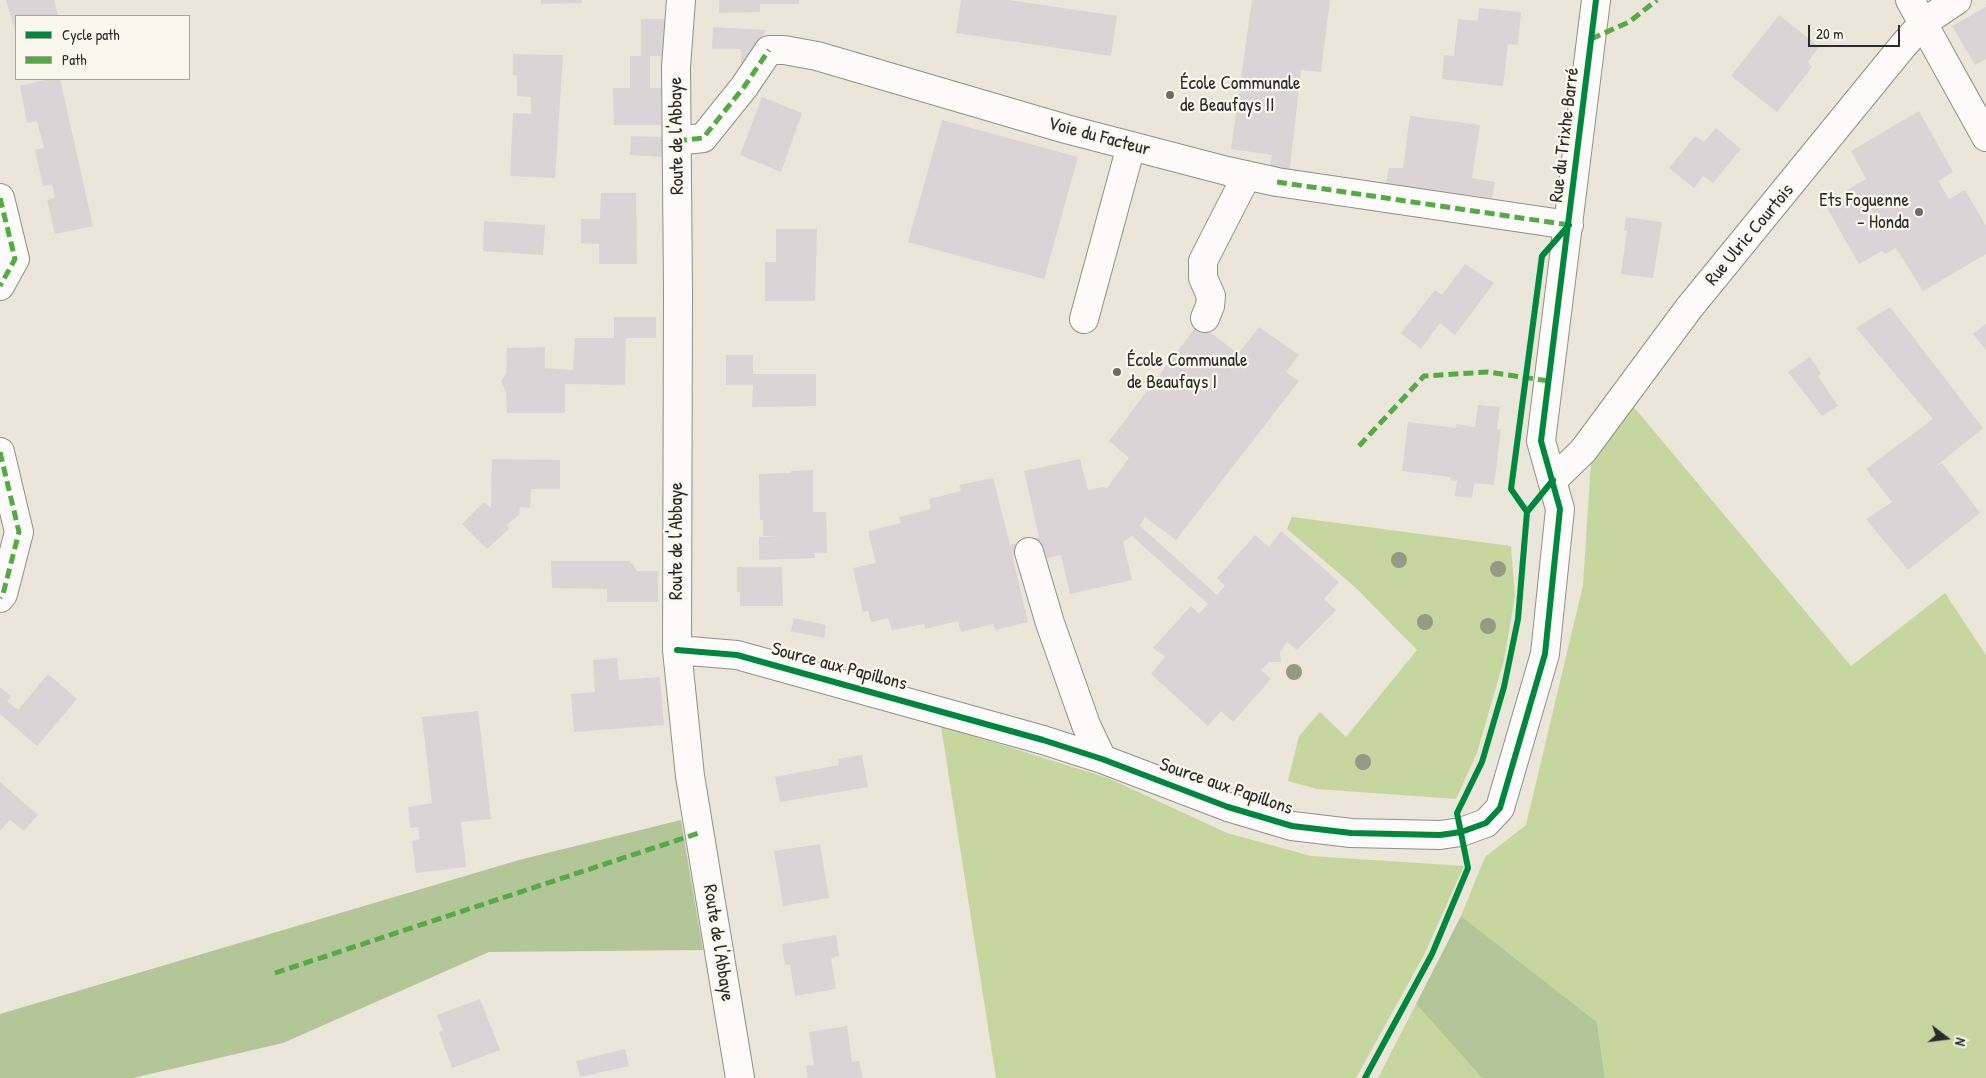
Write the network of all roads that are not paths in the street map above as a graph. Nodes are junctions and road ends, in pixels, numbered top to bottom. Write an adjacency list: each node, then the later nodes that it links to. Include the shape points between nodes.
1 (681, 0): 6 (street, Route de l'Abbaye, via 676,67)
2 (1596, 0): 10 (street, Rue du Trixhe Barré)
3 (1957, 0): 4 (street, Rue Ulric Courtois)
4 (1917, 11): 5 (street); 15 (street, Rue Ulric Courtois, via 1583,451)
5 (1986, 137)
6 (677, 141): 7 (street, Voie du Facteur, via 702,138 744,87 769,50 784,50 817,56 888,79); 18 (street, Route de l'Abbaye)
7 (1131, 146): 8 (street, Voie du Facteur); 13 (street)
8 (1248, 176): 10 (street, Voie du Facteur); 12 (street, via 1203,261 1203,278 1211,296)
9 (1, 207): 11 (street, via 15,260)
10 (1569, 226): 15 (street, Rue du Trixhe Barré, via 1541,441)
11 (0, 286)
12 (1205, 318)
13 (1084, 319)
14 (0, 452): 17 (street, via 19,532 4,594)
15 (1553, 480): 19 (street, Source aux Papillons, via 1560,509 1545,654 1500,808 1486,823 1440,835 1351,833 1292,826 1228,807)
16 (1029, 552): 19 (street, via 1050,623 1086,725)
17 (0, 598)
18 (677, 650): 19 (street, Source aux Papillons, via 737,655 855,686); 20 (street, Route de l'Abbaye, via 690,776)
19 (1102, 759)
20 (740, 1078)

